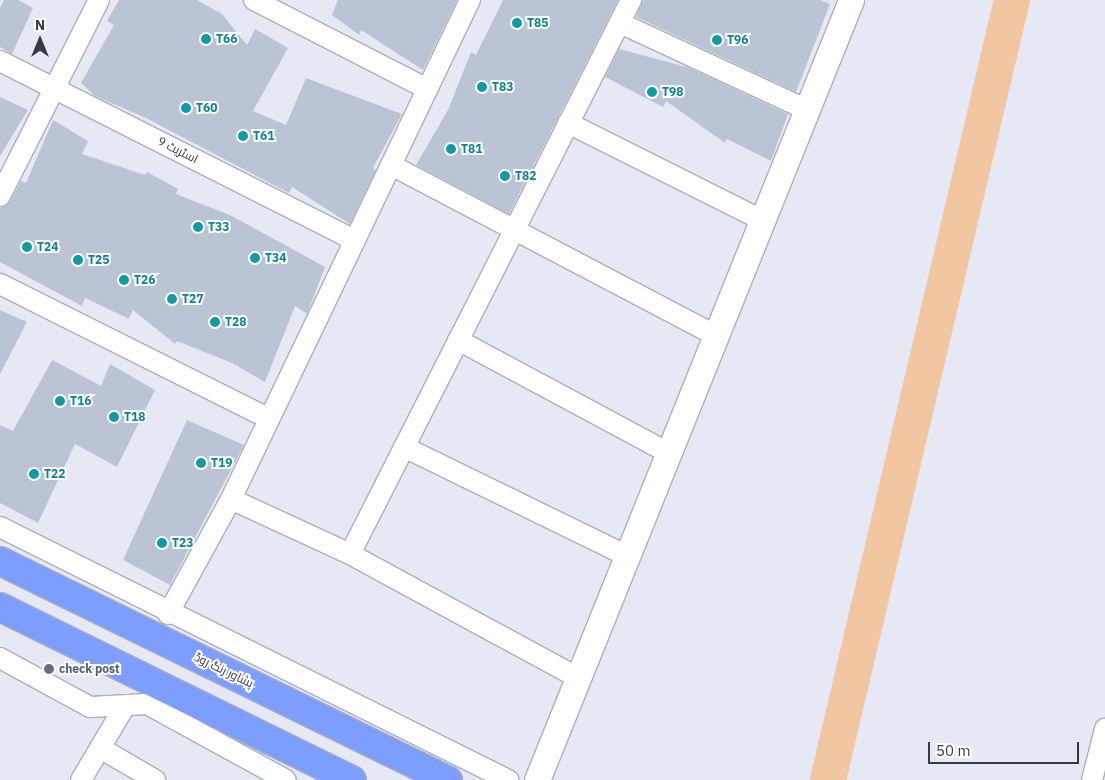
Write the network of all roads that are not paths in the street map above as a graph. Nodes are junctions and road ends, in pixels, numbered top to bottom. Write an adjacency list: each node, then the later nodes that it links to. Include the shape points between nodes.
1 (99, 0): 8 (street)
2 (254, 0): 9 (street)
3 (470, 0): 9 (street)
4 (631, 0): 6 (street)
5 (851, 0): 10 (street)
6 (620, 23): 10 (street); 11 (street)
7 (0, 60): 8 (street, اسٹریٹ 9)
8 (55, 88): 13 (street); 16 (street, اسٹریٹ 9)
9 (426, 89): 12 (street)
10 (807, 110): 14 (street)
11 (568, 124): 14 (street); 15 (street)
12 (391, 165): 15 (street); 16 (street)
13 (0, 196)
14 (762, 220): 18 (street)
15 (514, 230): 18 (street); 19 (street)
16 (355, 240): 20 (street)
17 (0, 284): 20 (street)
18 (715, 335): 22 (street)
19 (458, 340): 21 (street); 22 (street)
20 (268, 418): 23 (street)
21 (404, 447): 25 (street); 26 (street)
22 (668, 452): 26 (street)
23 (231, 499): 25 (street); 29 (street)
24 (0, 527): 29 (street)
25 (350, 554): 31 (street)
26 (627, 556): 31 (street)
27 (0, 562): 39 (highway, پشاور رنگ روڈ)
28 (0, 607): 38 (highway)
29 (168, 614): 40 (street)
30 (0, 658): 32 (street, via 90,708)
31 (578, 678): 41 (street)
32 (125, 706): 34 (street); 37 (street, via 147,704)
33 (1105, 729): 42 (street)
34 (100, 748): 35 (street); 36 (street)
35 (80, 780)
36 (155, 780)
37 (286, 780)
38 (352, 780)
39 (448, 780)
40 (508, 780)
41 (537, 780)
42 (1092, 780)

